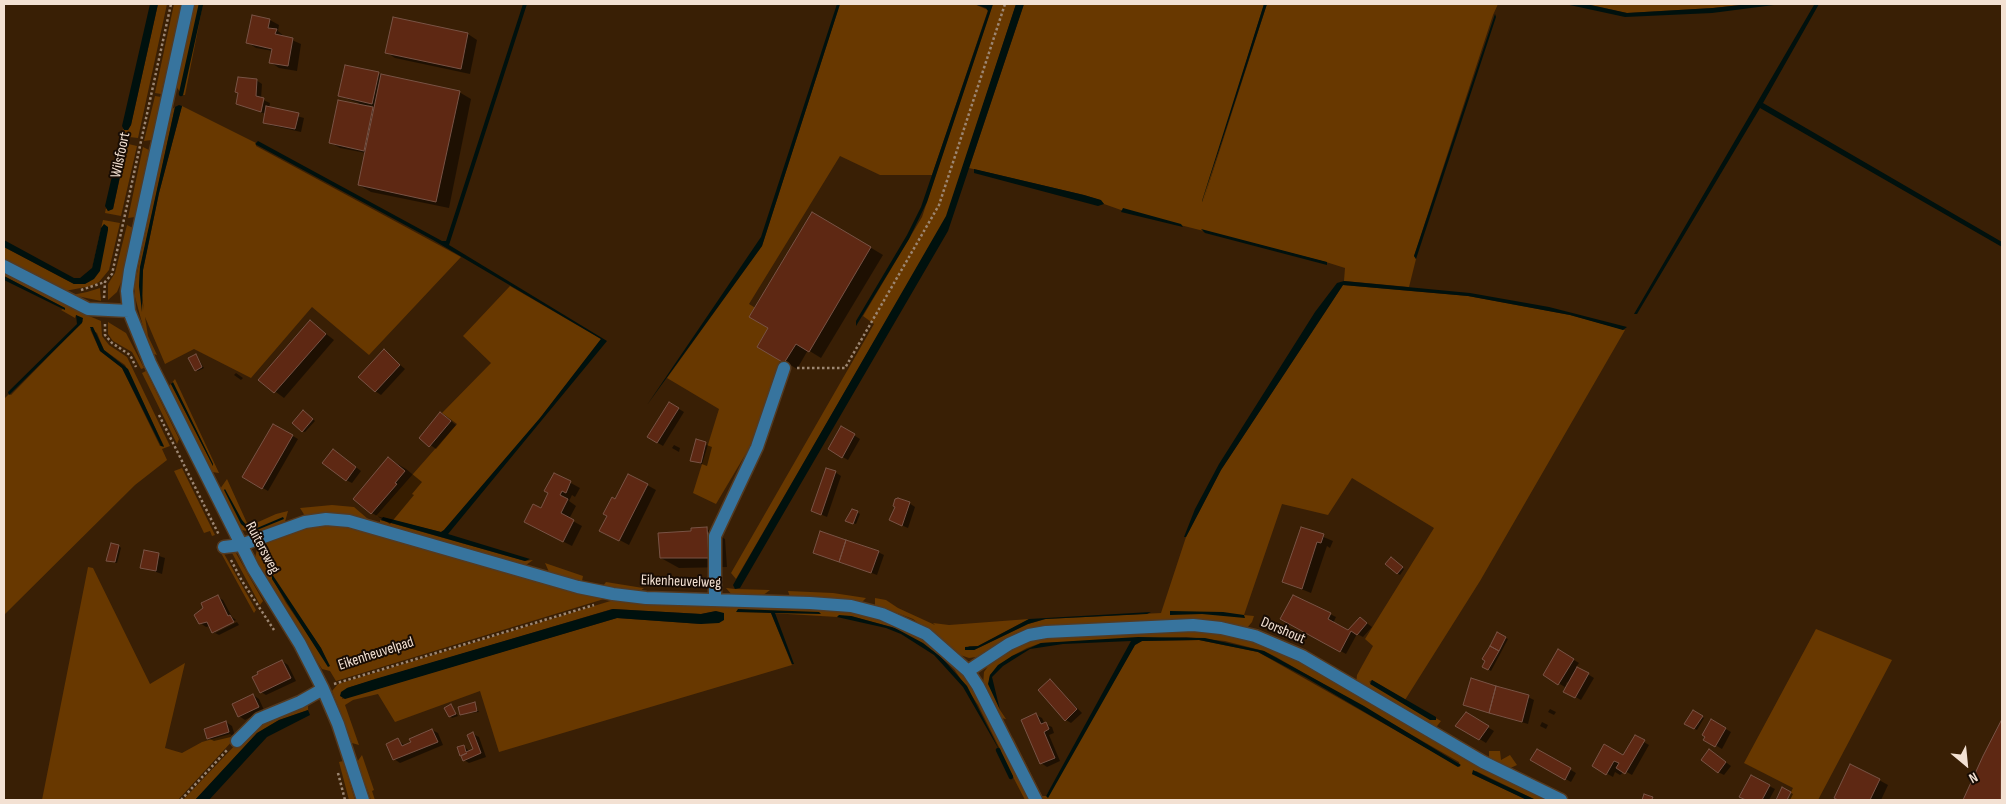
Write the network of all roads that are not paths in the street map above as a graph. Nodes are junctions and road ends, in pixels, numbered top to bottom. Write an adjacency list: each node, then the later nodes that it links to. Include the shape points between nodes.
1 (188, 4): 3 (street, via 130,270)
2 (4, 266): 3 (street, via 88,309)
3 (129, 311): 5 (street, Ruitersweg, via 150,363)
4 (784, 368): 7 (street, via 756,448 715,536)
5 (241, 545): 6 (street, Eikenheuvelweg); 7 (street, Eikenheuvelweg, via 305,522 326,519 349,521 578,587 646,598); 9 (street, Ruitersweg)
6 (224, 547)
7 (715, 600): 8 (street, Eikenheuvelweg, via 818,603 851,606 882,614 926,634)
8 (968, 671): 12 (street, Eikenheuvelweg); 13 (street, Dorshout, via 1014,642 1046,632 1193,625 1221,628 1255,636 1302,656 1483,762)
9 (323, 689): 10 (street, via 259,720); 11 (street, Ruitersweg, via 338,724)
10 (236, 741)
11 (362, 800)
12 (1036, 800)
13 (1561, 800)

